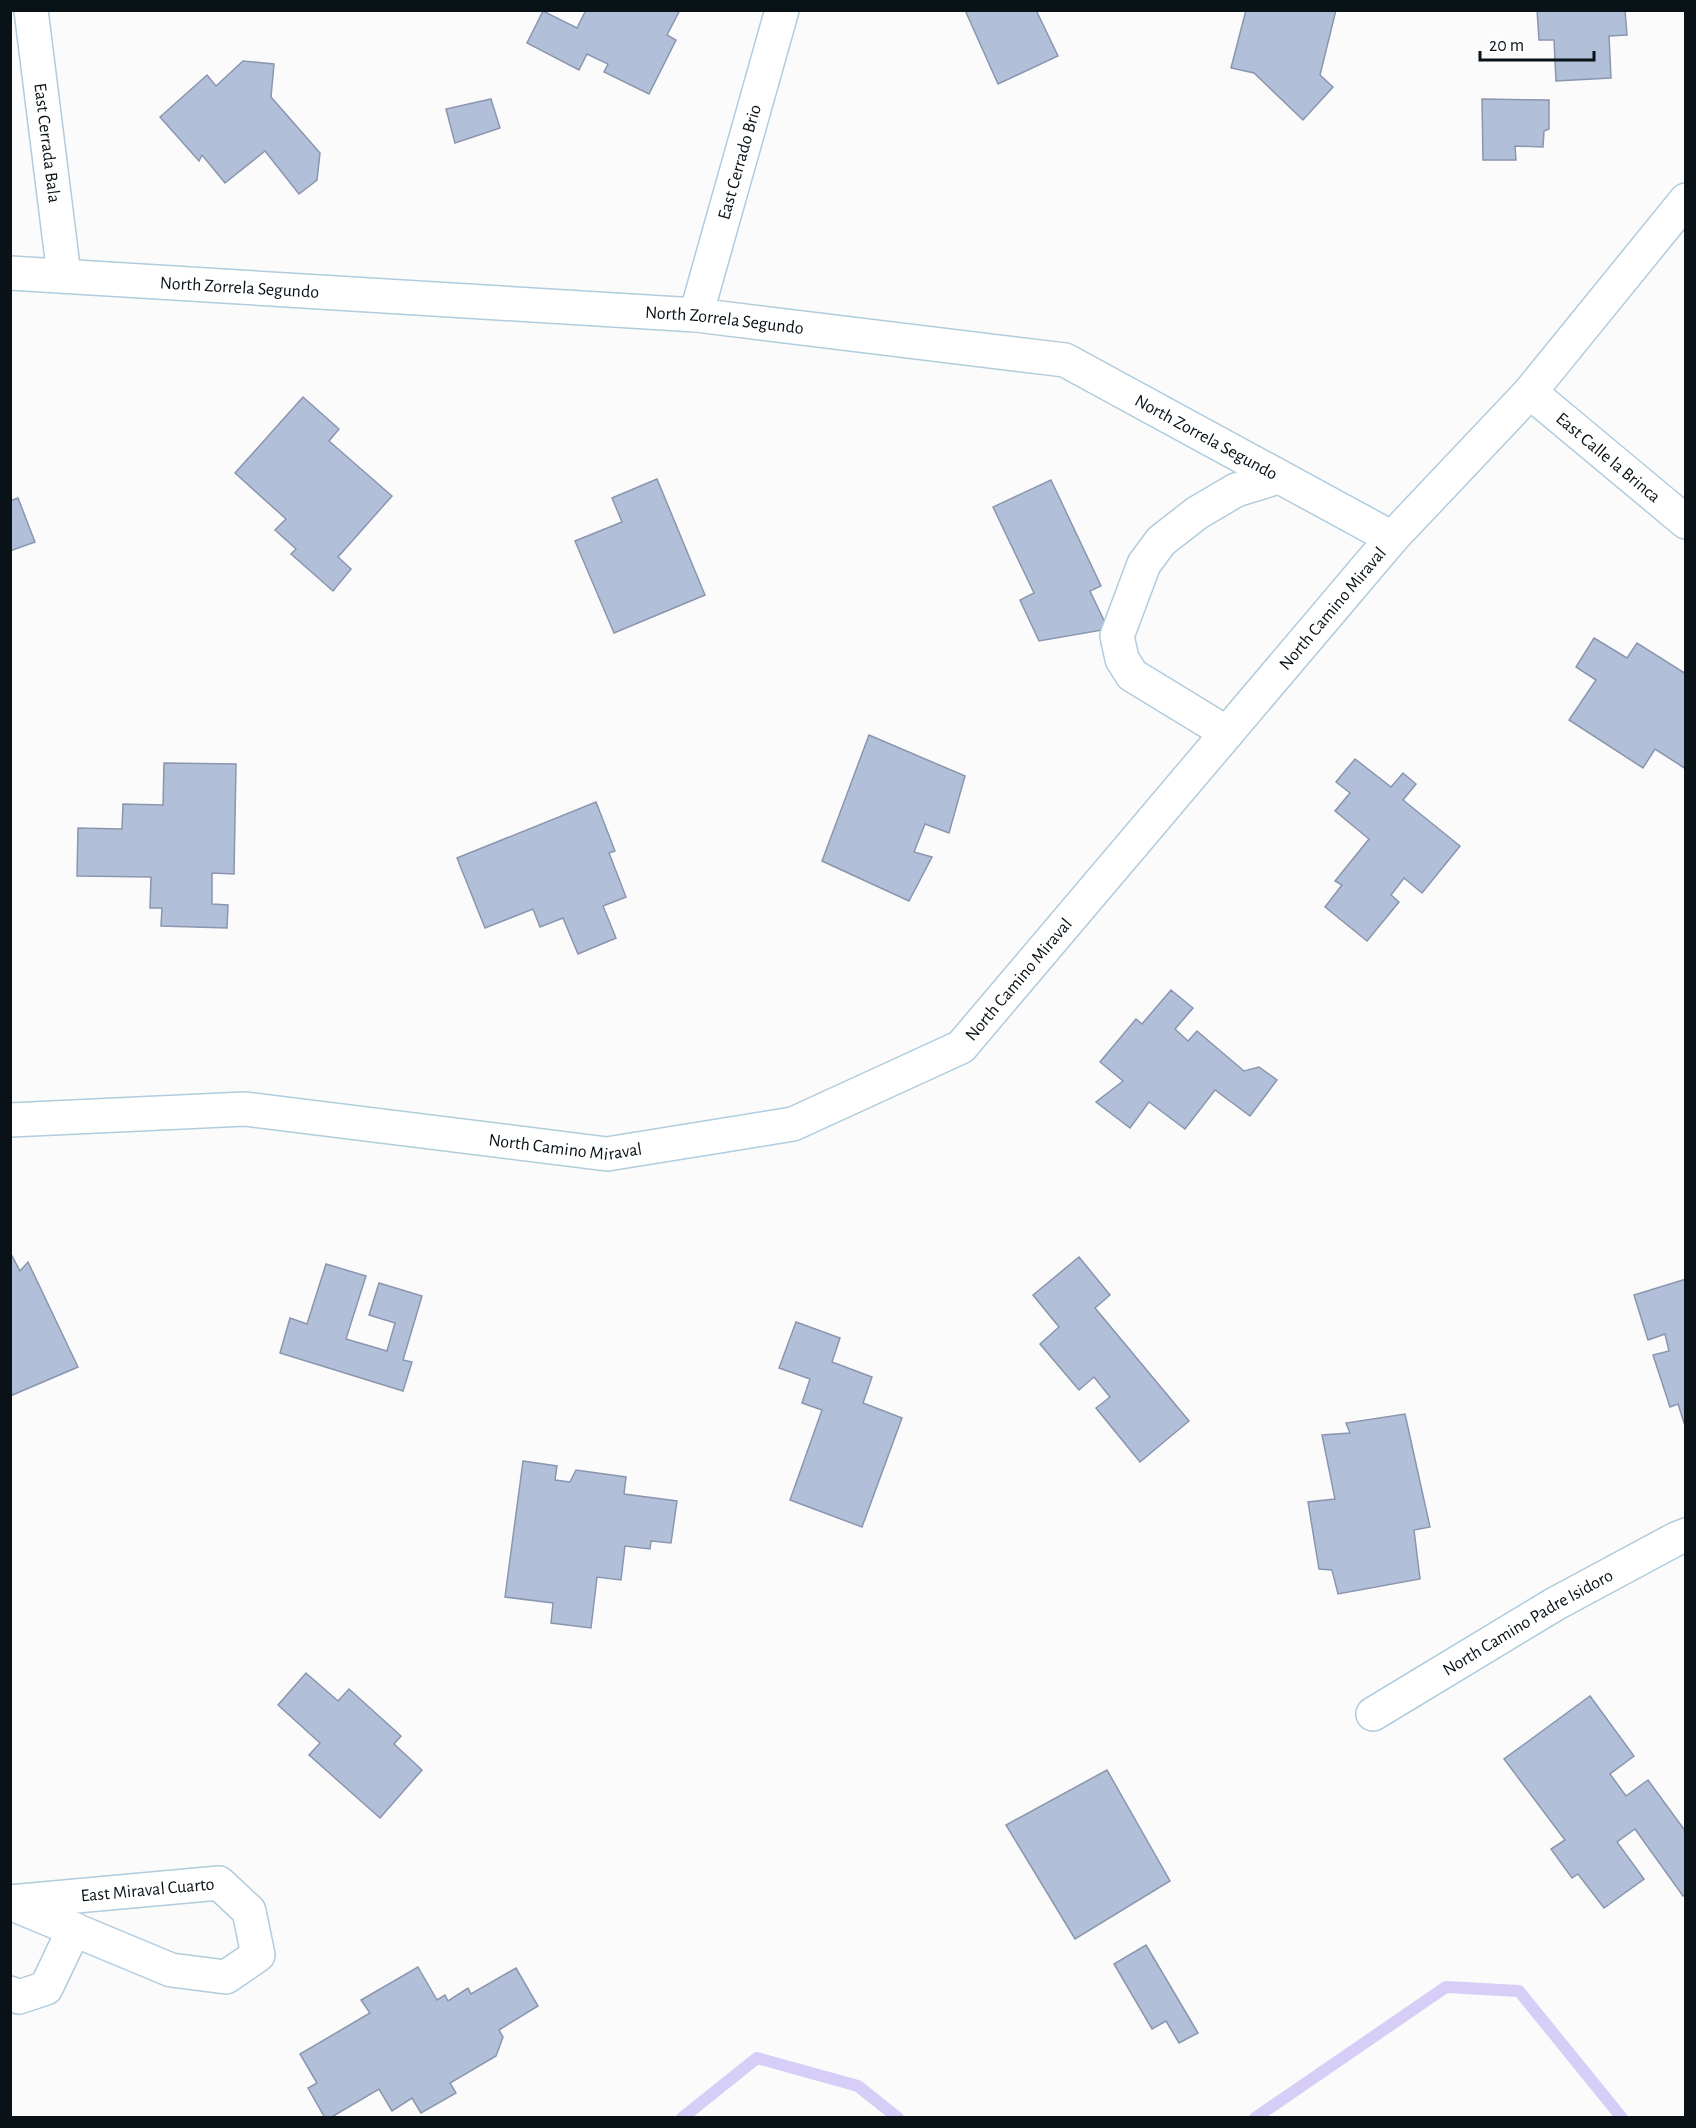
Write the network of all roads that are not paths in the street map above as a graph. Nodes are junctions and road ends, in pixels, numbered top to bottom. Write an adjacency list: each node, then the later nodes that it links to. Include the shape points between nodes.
1 (31, 10): 5 (street, East Cerrada Bala)
2 (782, 10): 6 (street, East Cerrado Brio)
3 (1686, 200): 7 (street, North Camino Miraval)
4 (10, 273): 5 (street, North Zorrela Segundo)
5 (64, 275): 6 (street, North Zorrela Segundo)
6 (696, 315): 8 (street, North Zorrela Segundo, via 1065,360)
7 (1530, 392): 9 (street, East Calle la Brinca); 10 (street, North Camino Miraval)
8 (1278, 477): 10 (street, North Zorrela Segundo); 11 (street, via 1236,490 1161,541 1144,564 1117,636 1122,659 1132,675)
9 (1686, 522)
10 (1392, 538): 11 (street, North Camino Miraval)
11 (1227, 733): 12 (street, North Camino Miraval, via 961,1047 793,1124 607,1154 245,1109)
12 (10, 1120)
13 (1686, 1535): 14 (street, North Camino Padre Isidoro, via 1555,1604)
14 (1373, 1714)
15 (10, 1903): 16 (street, East Miraval Cuarto); 16 (street, East Miraval Cuarto, via 219,1883 249,1911 258,1955 226,1977 171,1970)
16 (74, 1929): 17 (street, via 46,1988 19,1996)
17 (10, 1993)

